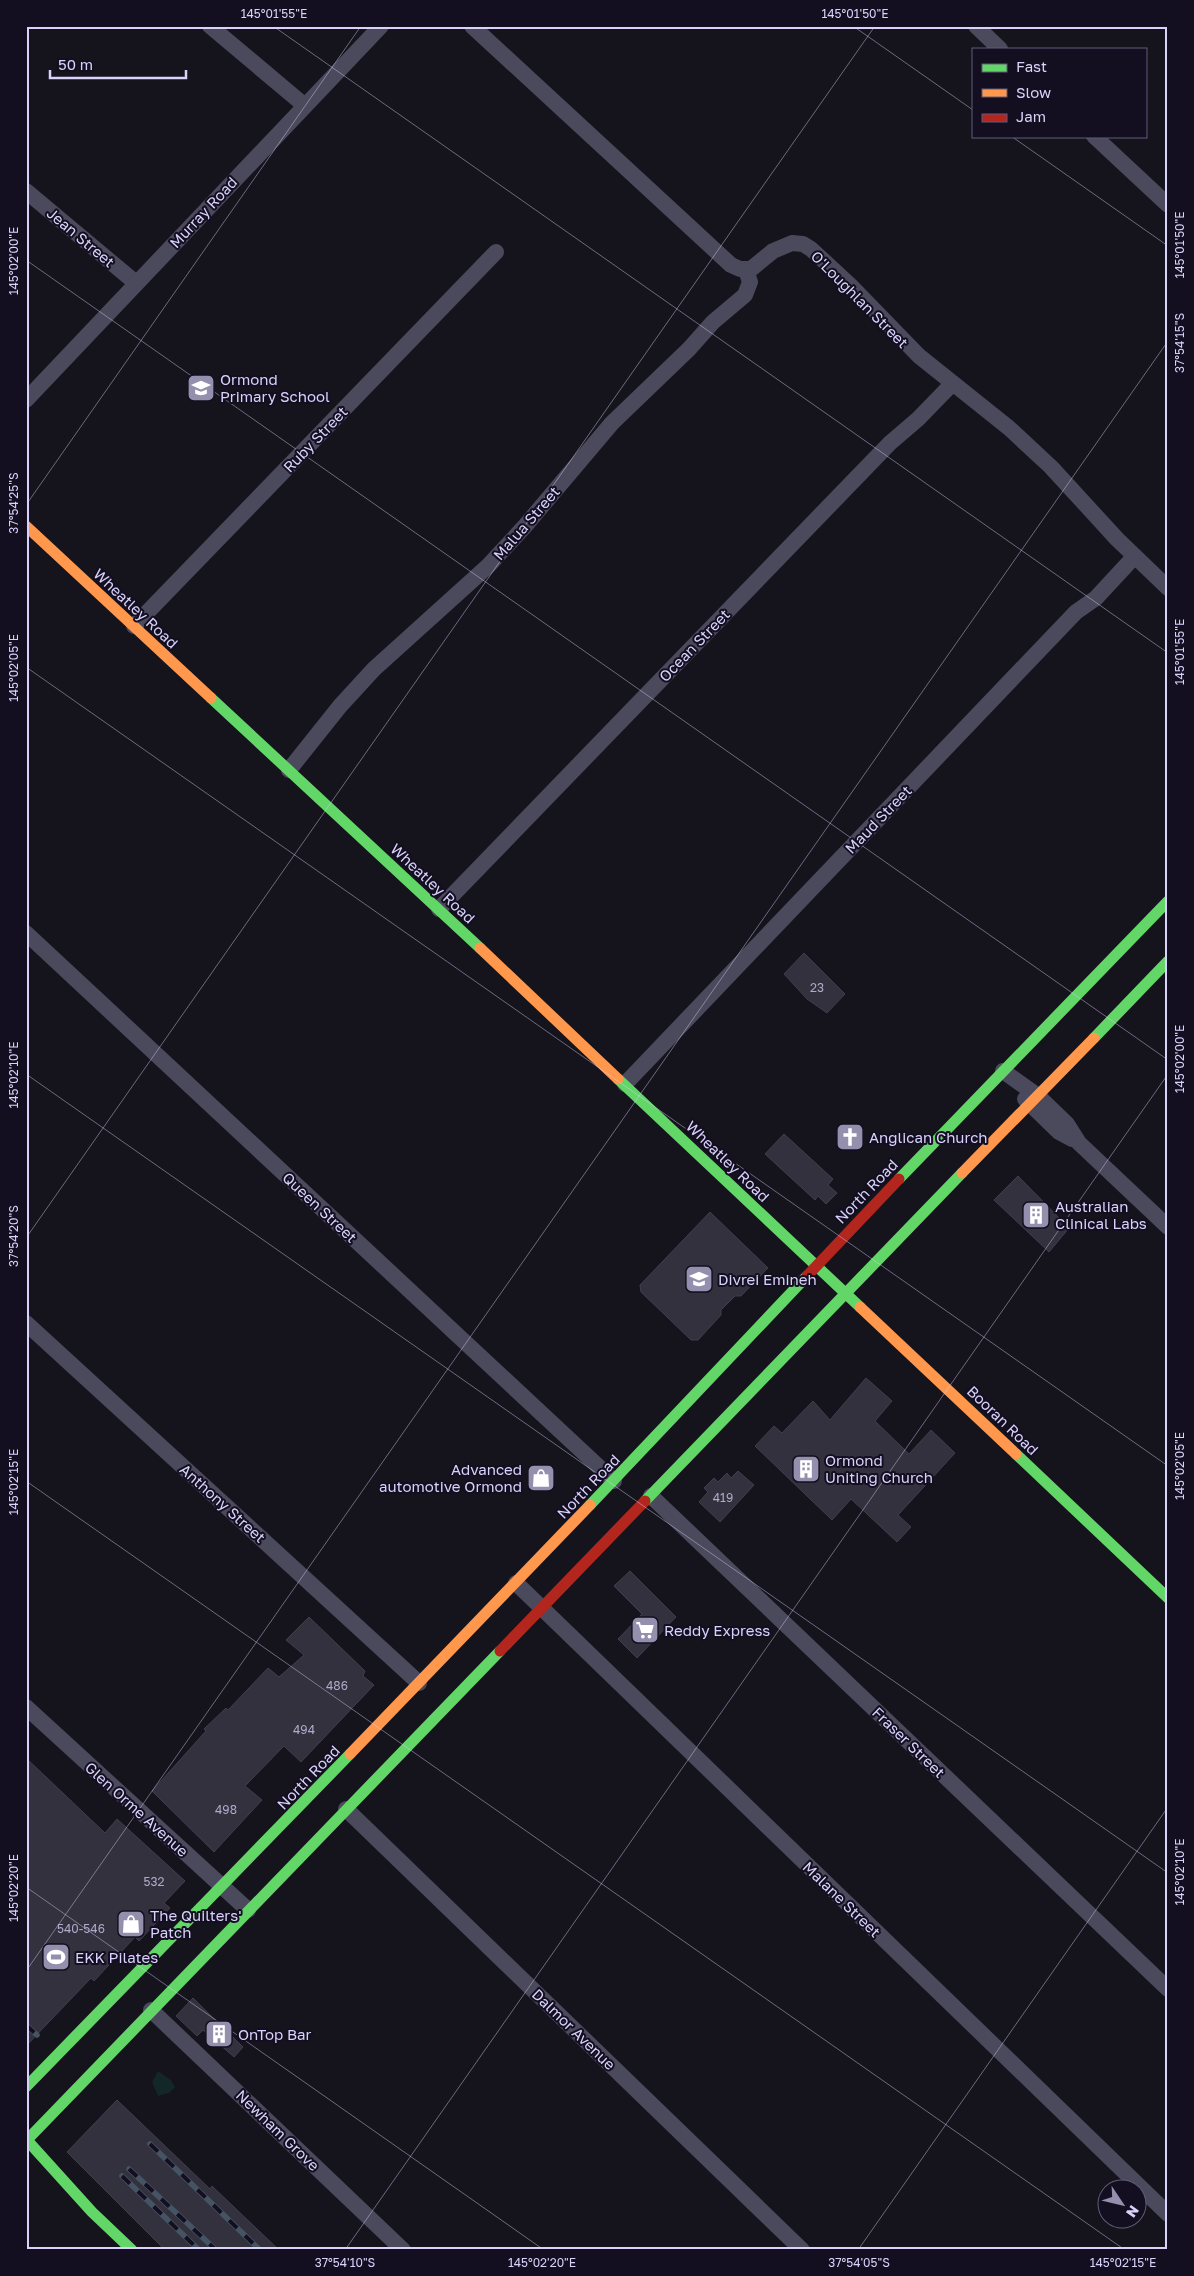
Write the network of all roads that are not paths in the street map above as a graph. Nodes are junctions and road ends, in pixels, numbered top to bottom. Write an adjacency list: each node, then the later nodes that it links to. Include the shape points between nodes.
1 (210, 26): 6 (street)
2 (381, 26): 6 (street, Murray Road)
3 (472, 26): 11 (street, via 724,260)
4 (976, 26): 5 (street)
5 (999, 48)
6 (304, 105): 12 (street, Murray Road)
7 (1096, 138): 9 (street)
8 (26, 191): 12 (street, Jean Street)
9 (1168, 205)
10 (496, 252): 18 (street, Ruby Street)
11 (746, 270): 13 (street, O'Loughlan Street, via 783,246 803,244 820,257 918,356); 19 (street, Malua Street, via 750,282 745,295 612,423 526,526 488,566 374,669)
12 (136, 283): 14 (street, Murray Road)
13 (952, 384): 16 (street, O'Loughlan Street, via 1009,428 1052,467); 21 (street, Ocean Street, via 890,443)
14 (26, 400)
15 (26, 526): 18 (main road, Wheatley Road)
16 (1134, 557): 17 (street, O'Loughlan Street); 25 (street, Maud Street, via 1096,598 1069,620)
17 (1168, 588)
18 (134, 626): 19 (main road, Wheatley Road)
19 (289, 770): 21 (main road, Wheatley Road)
20 (1168, 901): 24 (main road, North Road)
21 (439, 909): 25 (main road, Wheatley Road)
22 (26, 933): 33 (street, Queen Street)
23 (1168, 961): 26 (main road)
24 (1003, 1071): 26 (street); 28 (main road, North Road)
25 (625, 1084): 28 (main road, Wheatley Road)
26 (1034, 1100): 27 (street, via 1067,1124 1079,1142); 29 (main road)
27 (1168, 1227)
28 (817, 1266): 29 (main road, Booran Road); 31 (main road, North Road)
29 (848, 1293): 32 (main road); 36 (main road, Booran Road)
30 (26, 1323): 38 (street, Anthony Street)
31 (733, 1354): 32 (main road); 33 (main road, North Road)
32 (763, 1381): 34 (main road)
33 (614, 1481): 35 (main road, North Road)
34 (651, 1496): 37 (main road); 43 (street, Fraser Street)
35 (516, 1583): 37 (street, Malane Street); 38 (main road, North Road)
36 (1168, 1598)
37 (541, 1608): 40 (main road); 49 (street, Malane Street)
38 (420, 1683): 41 (main road, North Road)
39 (26, 1707): 41 (street, Glen Orme Avenue)
40 (346, 1809): 42 (main road); 52 (street, Dalmor Avenue)
41 (222, 1886): 42 (street, Glen Orme Avenue); 45 (main road, North Road)
42 (248, 1910): 44 (main road)
43 (1168, 1989)
44 (151, 2010): 46 (main road); 51 (street, Newham Grove)
45 (26, 2087)
46 (27, 2140): 48 (main road)
47 (47, 2180): 48 (main road)
48 (92, 2212): 50 (main road)
49 (1168, 2214)
50 (132, 2250)
51 (403, 2250)
52 (802, 2250)

